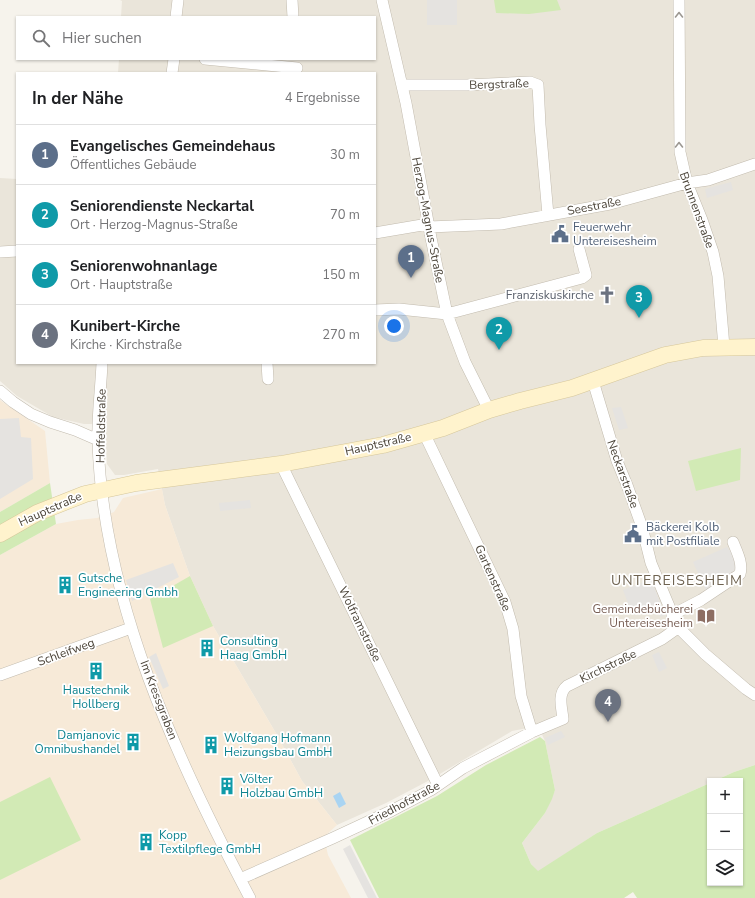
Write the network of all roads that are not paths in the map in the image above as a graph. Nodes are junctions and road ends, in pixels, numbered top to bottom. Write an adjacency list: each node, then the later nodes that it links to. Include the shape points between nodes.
1 (178, 0): 5 (street)
2 (292, 0): 6 (street)
3 (382, 0): 11 (street, Herzog-Magnus-Straße)
4 (679, 0): 13 (street, Brunnenstraße, one-way to 4, via 680,152)
5 (176, 16)
6 (293, 16)
7 (174, 60): 10 (street)
8 (217, 60): 9 (street)
9 (297, 67)
10 (172, 72)
11 (402, 85): 14 (street, Bergstraße, via 530,82 538,84); 15 (street, Herzog-Magnus-Straße)
12 (755, 164): 13 (street, Seestraße, via 708,180)
13 (687, 183): 14 (street, Seestraße, via 610,204); 22 (street, Brunnenstraße, via 713,252 718,276)
14 (548, 215): 15 (street, Seestraße, via 501,224)
15 (429, 226): 16 (street); 21 (street, Herzog-Magnus-Straße)
16 (376, 233)
17 (580, 249): 21 (street, via 585,276)
18 (16, 251): 19 (street)
19 (0, 252)
20 (376, 310): 21 (street, via 398,309)
21 (447, 314): 29 (street, Herzog-Magnus-Straße, via 465,362)
22 (724, 346): 23 (main road, Hauptstraße); 27 (main road, Hauptstraße, via 665,354)
23 (755, 347)
24 (102, 364): 31 (street, Hoffeldstraße)
25 (267, 364): 26 (street)
26 (268, 379)
27 (593, 381): 29 (main road, Hauptstraße); 36 (street, Neckarstraße, via 617,461 639,518 651,563)
28 (0, 391): 31 (street, via 31,414)
29 (489, 410): 30 (main road, Hauptstraße)
30 (424, 433): 32 (main road, Hauptstraße, via 383,445); 42 (street, Gartenstraße, via 505,602 513,629 521,696)
31 (98, 440): 33 (street, Hoffeldstraße)
32 (281, 464): 33 (main road, Hauptstraße, via 136,483); 43 (street, Wolframstraße)
33 (102, 490): 34 (main road, Hauptstraße, via 43,510); 38 (street, Im Kressgraben, via 111,544)
34 (0, 534)
35 (733, 542): 36 (street, via 740,561 740,574 701,600)
36 (672, 615): 37 (street, Neckarstraße)
37 (679, 627): 40 (street, Neckarstraße, via 705,654); 41 (street, Kirchstraße, via 662,639 563,689)
38 (131, 628): 39 (street, Schleifweg); 44 (street, Im Kressgraben, via 164,716 206,812)
39 (0, 675)
40 (755, 694)
41 (563, 719): 42 (street, Friedhofstraße)
42 (532, 732): 43 (street, Friedhofstraße, via 463,768)
43 (438, 785): 44 (street, Friedhofstraße, via 391,811)
44 (240, 879): 45 (street, Im Kressgraben)
45 (250, 898)

